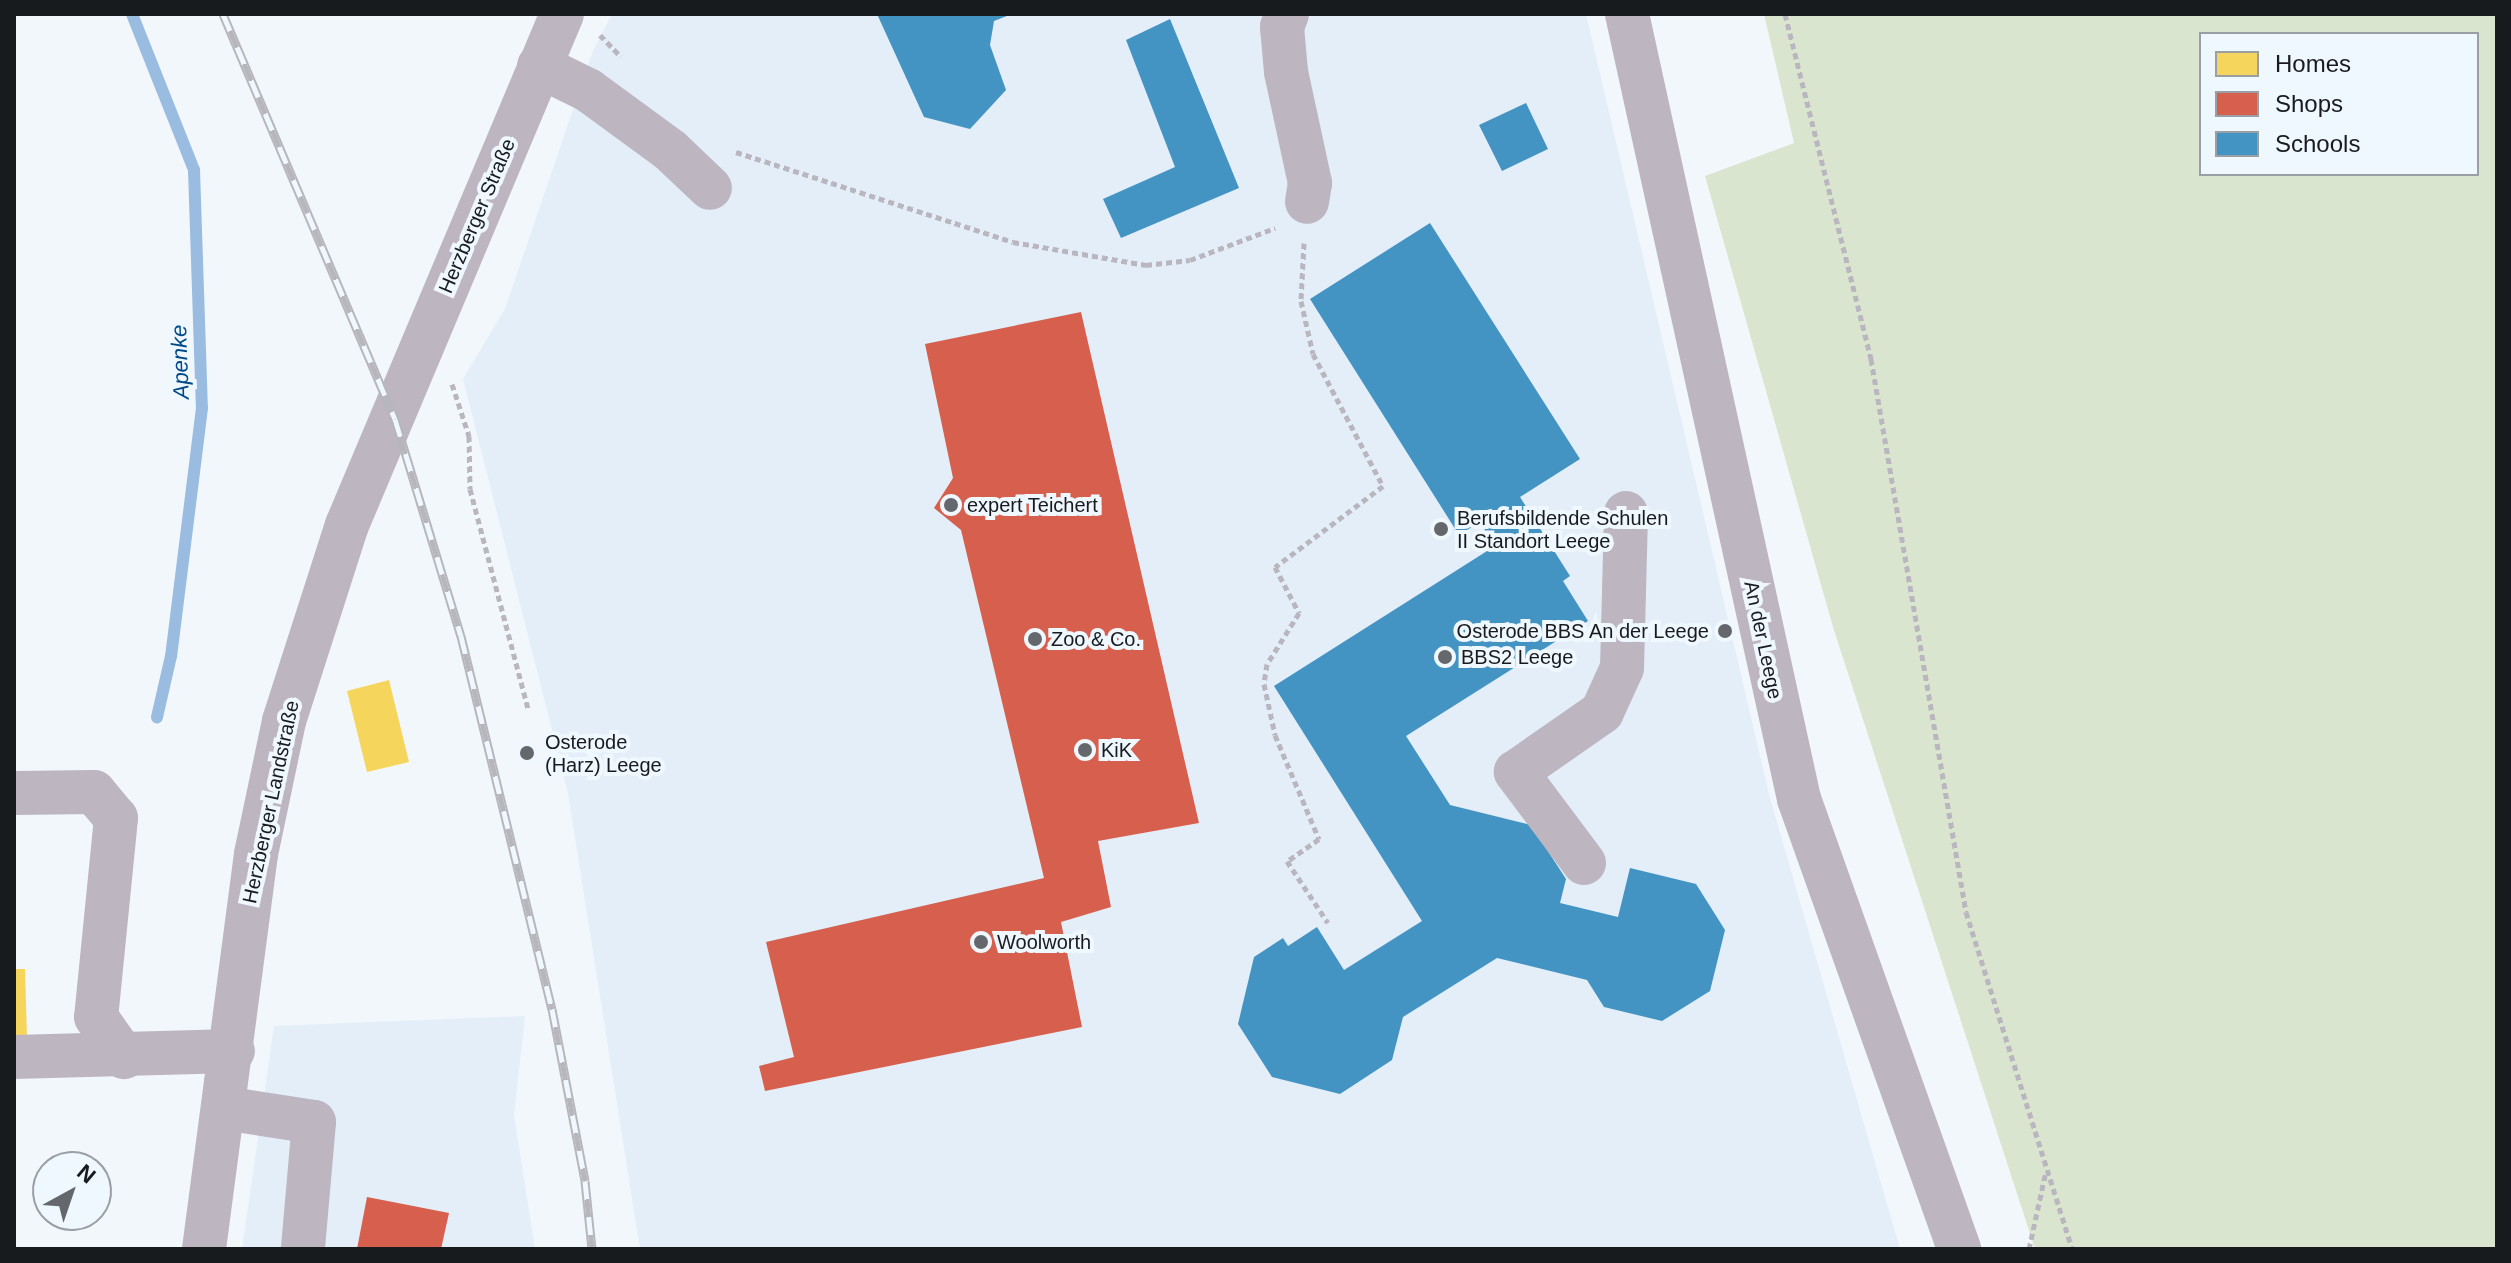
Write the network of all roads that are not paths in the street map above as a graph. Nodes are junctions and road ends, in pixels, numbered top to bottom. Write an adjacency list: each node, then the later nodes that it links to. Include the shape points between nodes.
1 (1287, 14): 6 (street, via 1282,27 1286,72 1310,183)
2 (1627, 14): 17 (street, An der Leege, via 1799,799)
3 (578, 22): 4 (street, Herzberger Straße)
4 (539, 66): 5 (street, via 588,90 670,150); 7 (street, Herzberger Straße)
5 (710, 188)
6 (1307, 202)
7 (395, 419): 11 (street, Herzberger Landstraße, via 347,525 284,721 256,854)
8 (1626, 513): 10 (street, via 1622,668 1602,712 1516,772)
9 (14, 793): 13 (street, via 94,792 116,818 96,1017)
10 (1584, 863)
11 (233, 1051): 13 (street); 14 (street, Herzberger Landstraße)
12 (14, 1057): 13 (street)
13 (124, 1057)
14 (224, 1108): 15 (street, Herzberger Landstraße); 16 (street, via 314,1122)
15 (204, 1249)
16 (303, 1249)
17 (1959, 1249)

